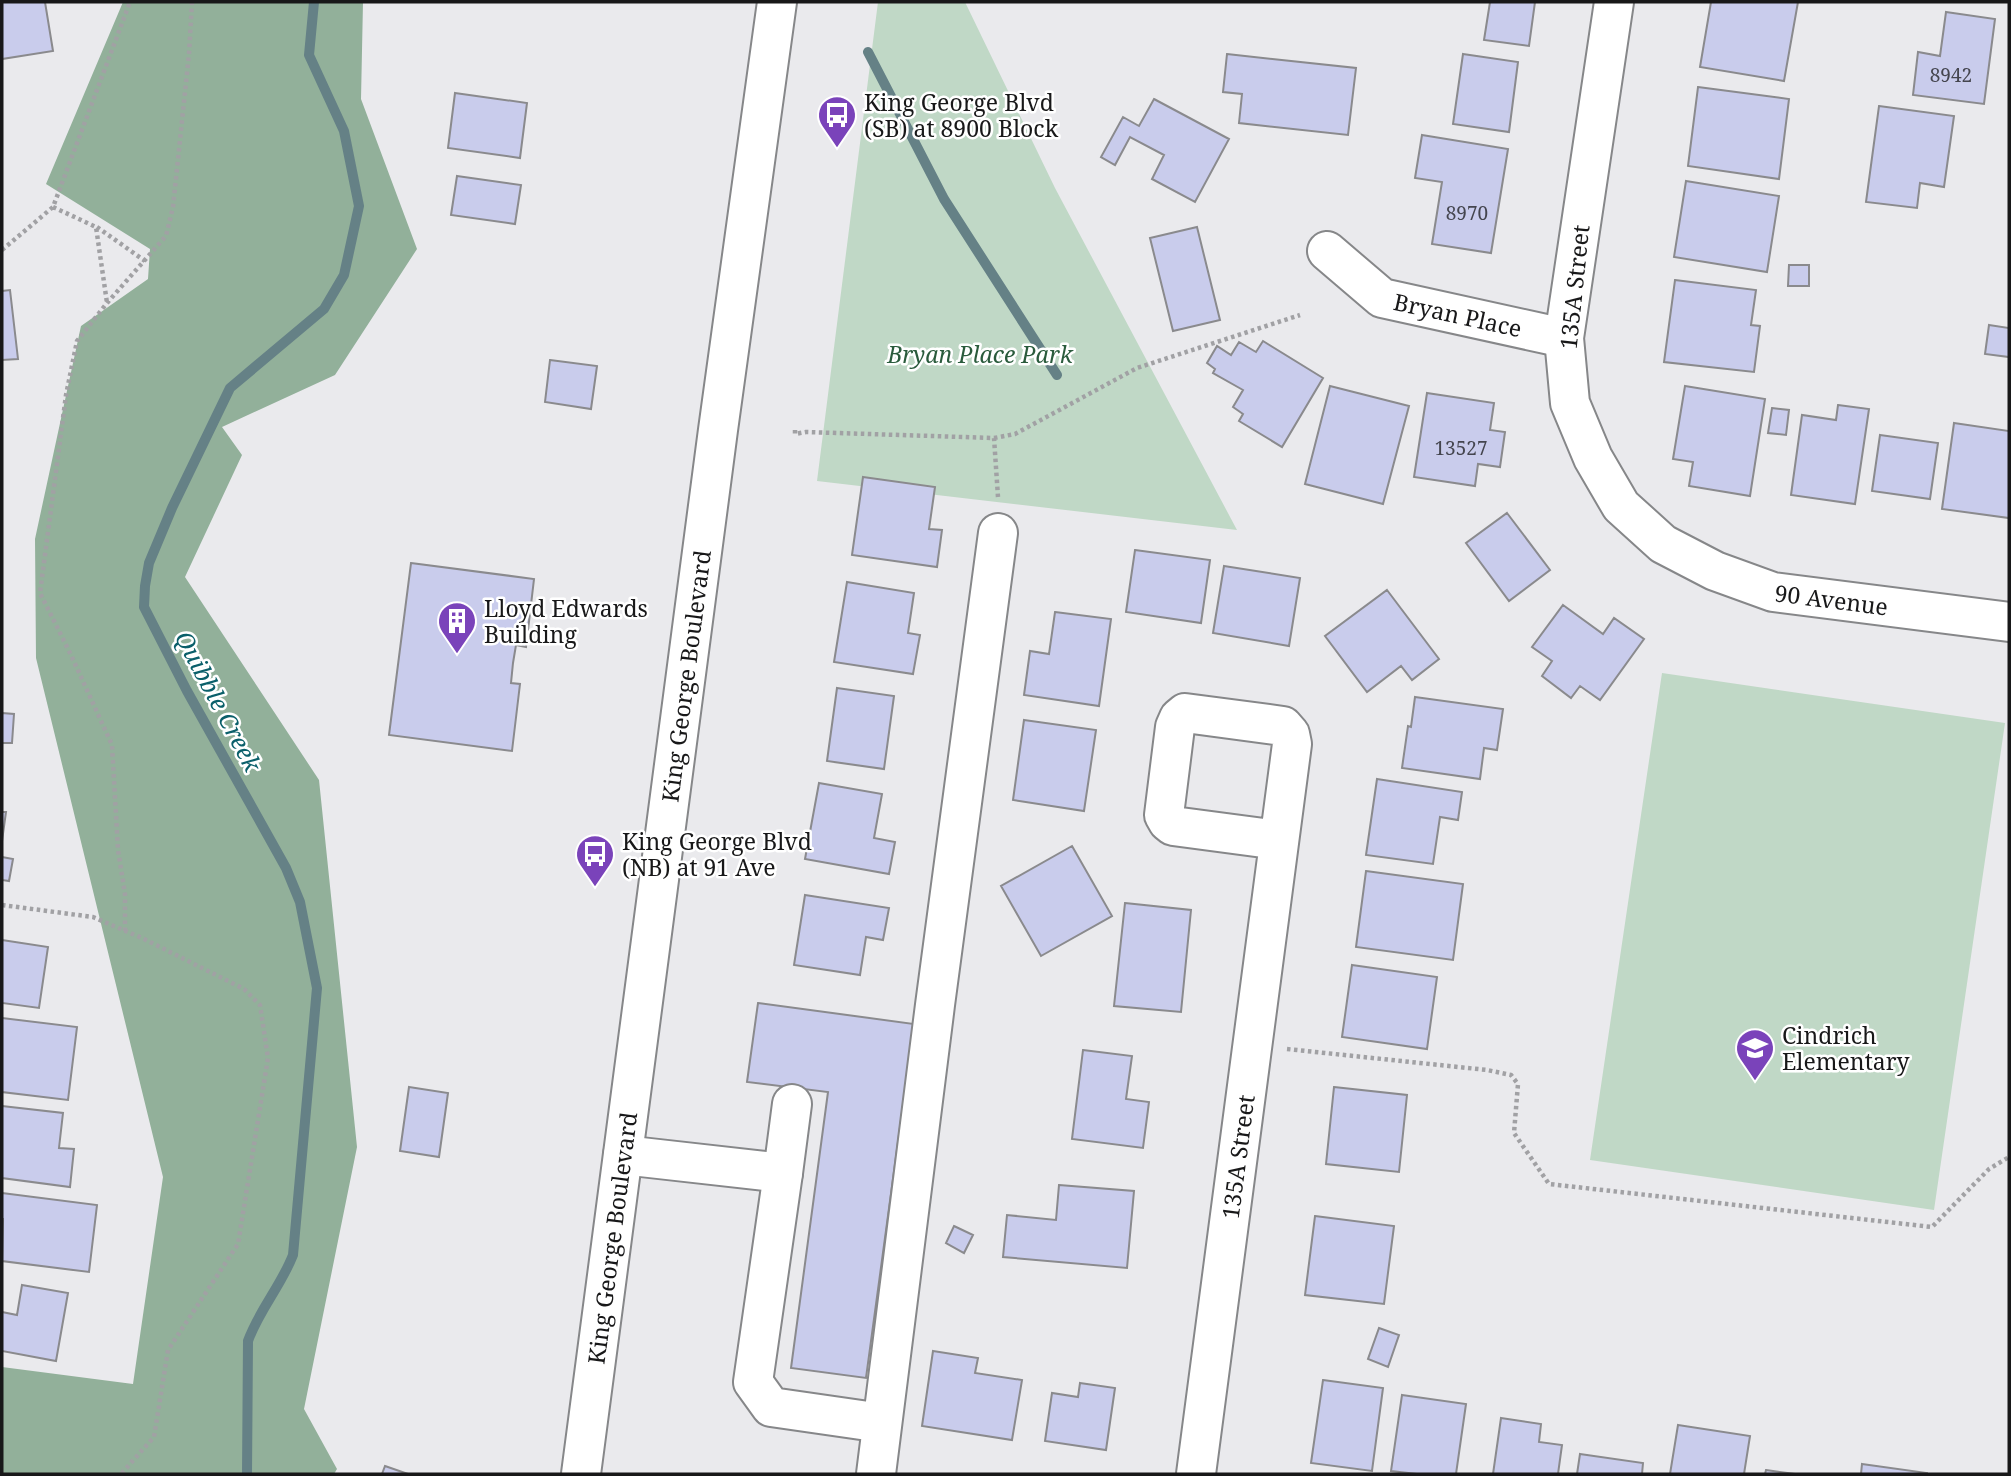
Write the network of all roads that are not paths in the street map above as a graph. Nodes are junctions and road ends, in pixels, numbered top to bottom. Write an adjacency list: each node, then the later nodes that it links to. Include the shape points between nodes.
1 (777, 2): 10 (street, King George Boulevard)
2 (1614, 2): 4 (street, 135A Street)
3 (1327, 251): 4 (street, Bryan Place, via 1382,298)
4 (1564, 338): 6 (street, 135A Street, via 1570,403 1593,458 1621,506)
5 (998, 533): 12 (street)
6 (1663, 544): 7 (street, 90 Avenue, via 1715,571 1773,592)
7 (2009, 622)
8 (1279, 840): 15 (street, 135A Street)
9 (792, 1104): 11 (street)
10 (623, 1154): 11 (street); 13 (street, King George Boulevard)
11 (783, 1173): 12 (street, via 753,1382 771,1407)
12 (883, 1423): 14 (street)
13 (581, 1474)
14 (876, 1474)
15 (1196, 1474)

